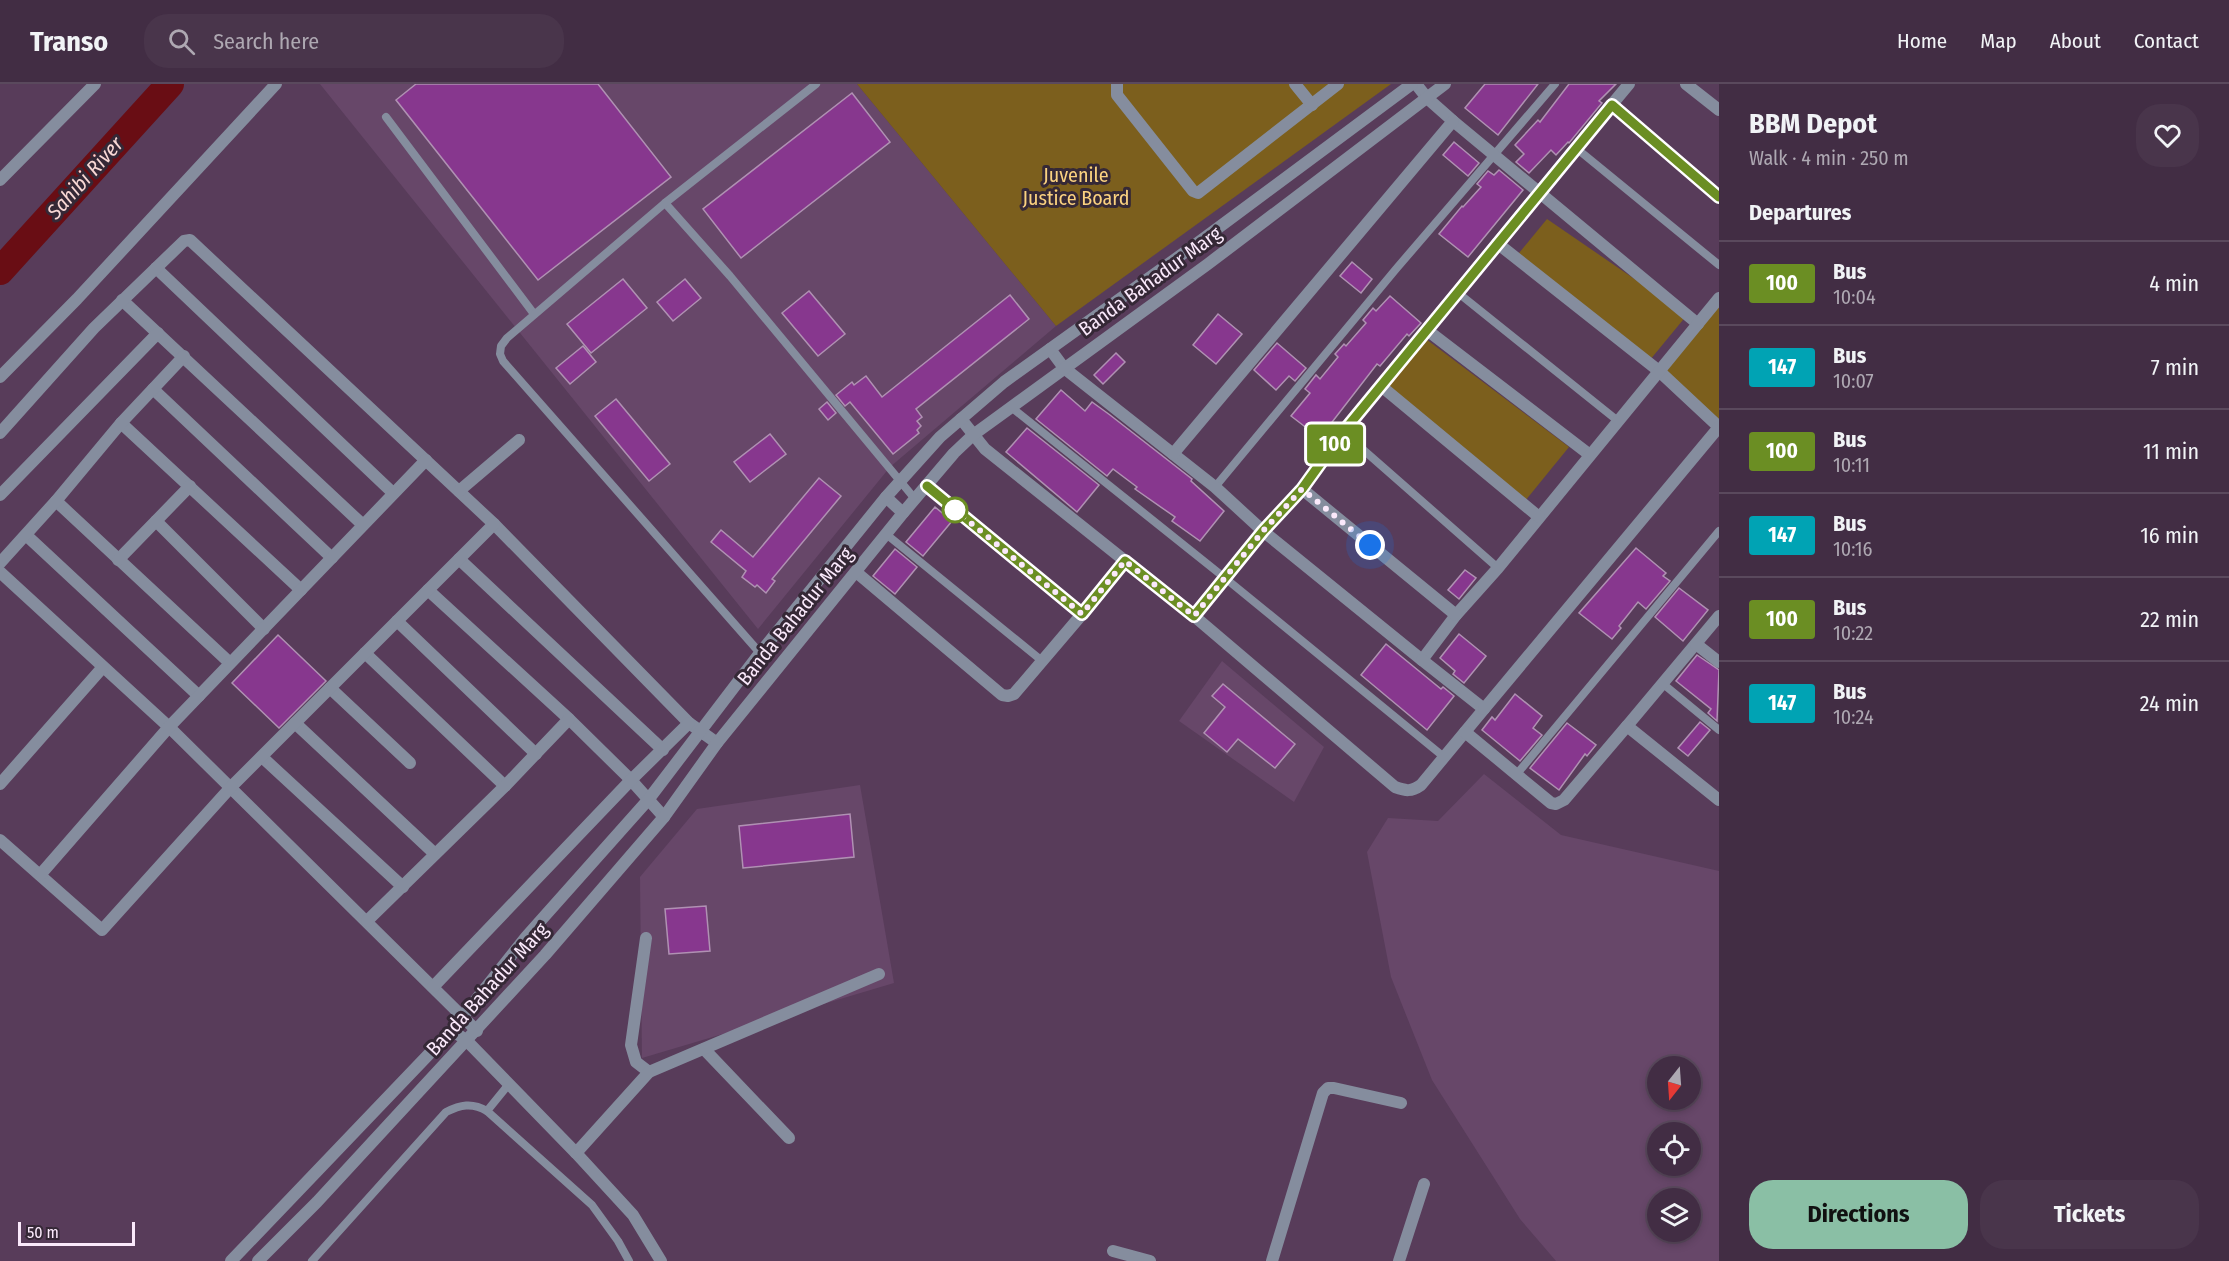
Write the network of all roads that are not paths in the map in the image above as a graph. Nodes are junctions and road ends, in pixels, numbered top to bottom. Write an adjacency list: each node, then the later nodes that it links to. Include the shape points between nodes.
1 (95, 84): 20 (street)
2 (276, 84): 38 (street)
3 (816, 84): 23 (lane)
4 (1117, 84): 13 (street, via 1117,95 1198,193)
5 (1295, 84): 13 (street)
6 (1338, 84): 13 (street)
7 (1414, 84): 12 (street); 34 (street, Banda Bahadur Marg)
8 (1445, 84): 12 (street, Banda Bahadur Marg)
9 (1555, 84): 19 (lane)
10 (1629, 84): 14 (street)
11 (1686, 84): 15 (street)
12 (1428, 98): 17 (street); 36 (street, Banda Bahadur Marg)
13 (1312, 105)
14 (1612, 105): 18 (street); 22 (street)
15 (1719, 110)
16 (386, 117): 30 (lane)
17 (1453, 121): 19 (street); 50 (street)
18 (1576, 148): 21 (street); 25 (lane)
19 (1495, 155): 21 (street); 56 (lane)
20 (0, 180)
21 (1539, 192): 24 (street); 31 (street)
22 (1719, 197)
23 (665, 203): 30 (lane); 53 (lane)
24 (1497, 243): 27 (street); 37 (street)
25 (1719, 265)
26 (156, 268): 29 (street); 52 (street, via 184,241 193,242); 59 (street)
27 (1457, 292): 32 (street); 43 (lane)
28 (1719, 298): 31 (street)
29 (123, 300): 33 (street); 47 (street)
30 (534, 314): 92 (lane, via 501,346 502,361)
31 (1698, 324): 37 (street)
32 (1427, 330): 39 (street); 51 (street)
33 (158, 333): 35 (street); 60 (street)
34 (1050, 350): 36 (street); 42 (street, Banda Bahadur Marg)
35 (184, 356): 40 (street); 68 (street)
36 (1064, 368): 41 (street, Banda Bahadur Marg); 50 (street)
37 (1659, 371): 43 (street); 45 (street)
38 (0, 377)
39 (1381, 386): 46 (street); 65 (street)
40 (153, 389): 44 (street); 73 (street)
41 (1011, 407): 48 (street, Banda Bahadur Marg); 81 (lane)
42 (961, 419): 48 (street); 53 (street, Banda Bahadur Marg)
43 (1618, 421): 51 (street)
44 (121, 423): 54 (street); 63 (street)
45 (1719, 427): 101 (street)
46 (1343, 432): 57 (street); 78 (lane)
47 (0, 433)
48 (973, 435): 55 (street, Banda Bahadur Marg); 76 (street, via 985,449)
49 (519, 440): 58 (street)
50 (1173, 454): 56 (street)
51 (1590, 455): 65 (street)
52 (426, 459): 58 (street); 59 (street)
53 (899, 482): 61 (street, Banda Bahadur Marg); 62 (lane)
54 (190, 486): 66 (street); 82 (street)
55 (927, 486): 62 (street, Banda Bahadur Marg); 84 (street)
56 (1215, 487): 69 (street)
57 (1302, 489): 69 (street); 85 (street)
58 (459, 491): 67 (street)
59 (393, 493): 68 (street)
60 (0, 495)
61 (886, 496): 64 (street); 92 (street, Banda Bahadur Marg)
62 (915, 499): 64 (street, Banda Bahadur Marg)
63 (56, 501): 72 (street); 75 (street)
64 (903, 513): 71 (street, Banda Bahadur Marg)
65 (1539, 517): 78 (street)
66 (156, 521): 75 (street); 89 (street)
67 (494, 524): 74 (street); 106 (street)
68 (363, 525): 73 (street)
69 (1263, 531): 81 (street); 94 (street)
70 (1719, 531): 115 (lane)
71 (886, 534): 80 (street, Banda Bahadur Marg); 93 (lane)
72 (26, 535): 77 (street); 100 (street)
73 (332, 558): 82 (street)
74 (459, 559): 83 (street); 110 (street)
75 (118, 560): 96 (street)
76 (1125, 561): 84 (street); 86 (street)
77 (0, 563)
78 (1498, 568): 85 (street)
79 (0, 572): 97 (street)
80 (856, 572): 93 (street, via 1002,695 1014,694); 109 (street, Banda Bahadur Marg)
81 (1225, 578): 86 (street); 113 (lane)
82 (301, 590): 89 (street)
83 (428, 590): 88 (street); 102 (street)
84 (1082, 614): 93 (street)
85 (1456, 615): 94 (street)
86 (1194, 616): 113 (street, via 1395,787 1414,790)
87 (1719, 616): 90 (street)
88 (397, 621): 91 (street); 111 (street)
89 (264, 628): 96 (street)
90 (1696, 644): 95 (street); 98 (street)
91 (364, 653): 99 (street); 118 (street)
92 (760, 653): 106 (street, Banda Bahadur Marg)
93 (1041, 660)
94 (1422, 660): 101 (street)
95 (1719, 662)
96 (230, 663): 100 (street)
97 (103, 667): 105 (street); 116 (street)
98 (1662, 683): 104 (street); 107 (lane)
99 (330, 688): 103 (street); 114 (street)
100 (199, 696): 105 (street)
101 (1484, 709): 108 (street)
102 (569, 718): 111 (street); 117 (street)
103 (295, 723): 112 (street); 124 (street)
104 (1627, 726): 115 (street, via 1559,803 1551,803); 121 (street)
105 (169, 727): 119 (street); 125 (street)
106 (695, 727): 109 (street); 110 (street); 120 (street, Banda Bahadur Marg)
107 (1719, 730)
108 (1465, 732): 113 (street); 115 (street)
109 (717, 743): 122 (street, Banda Bahadur Marg)
110 (663, 750): 117 (street)
111 (536, 754): 118 (street)
112 (262, 756): 119 (street); 126 (street)
113 (1444, 757)
114 (410, 763)
115 (1516, 775)
116 (2, 777)
117 (631, 780): 120 (street); 130 (street)
118 (505, 786): 124 (street)
119 (231, 787): 125 (street, via 102,930); 127 (street)
120 (648, 800): 122 (street); 131 (street, Banda Bahadur Marg, via 526,937)
121 (1719, 800)
122 (664, 817): 133 (street, Banda Bahadur Marg)
123 (0, 840): 125 (street)
124 (435, 854): 126 (street)
125 (40, 875)
126 (403, 887): 127 (street)
127 (367, 921): 130 (street)
128 (646, 938): 136 (street, via 631,1045 636,1062)
129 (879, 974): 135 (street)
130 (433, 987): 131 (street)
131 (462, 1016): 132 (street, Banda Bahadur Marg); 133 (street)
132 (452, 1030): 134 (street); 144 (street, Banda Bahadur Marg)
133 (477, 1031): 134 (street, Banda Bahadur Marg)
134 (467, 1041): 137 (street); 145 (street, Banda Bahadur Marg)
135 (704, 1049): 136 (street); 140 (street)
136 (649, 1072): 141 (street)
137 (509, 1084): 139 (lane); 141 (street)
138 (1401, 1102): 150 (street, via 1334,1088 1323,1093)
139 (487, 1110): 146 (lane, via 466,1104 446,1112); 147 (lane, via 592,1205)
140 (789, 1138)
141 (576, 1153): 148 (street, via 633,1215)
142 (1425, 1184): 151 (street)
143 (1113, 1251): 149 (street)
144 (231, 1261)
145 (258, 1261)
146 (312, 1261)
147 (629, 1261)
148 (661, 1261)
149 (1150, 1261)
150 (1272, 1261)
151 (1399, 1261)

